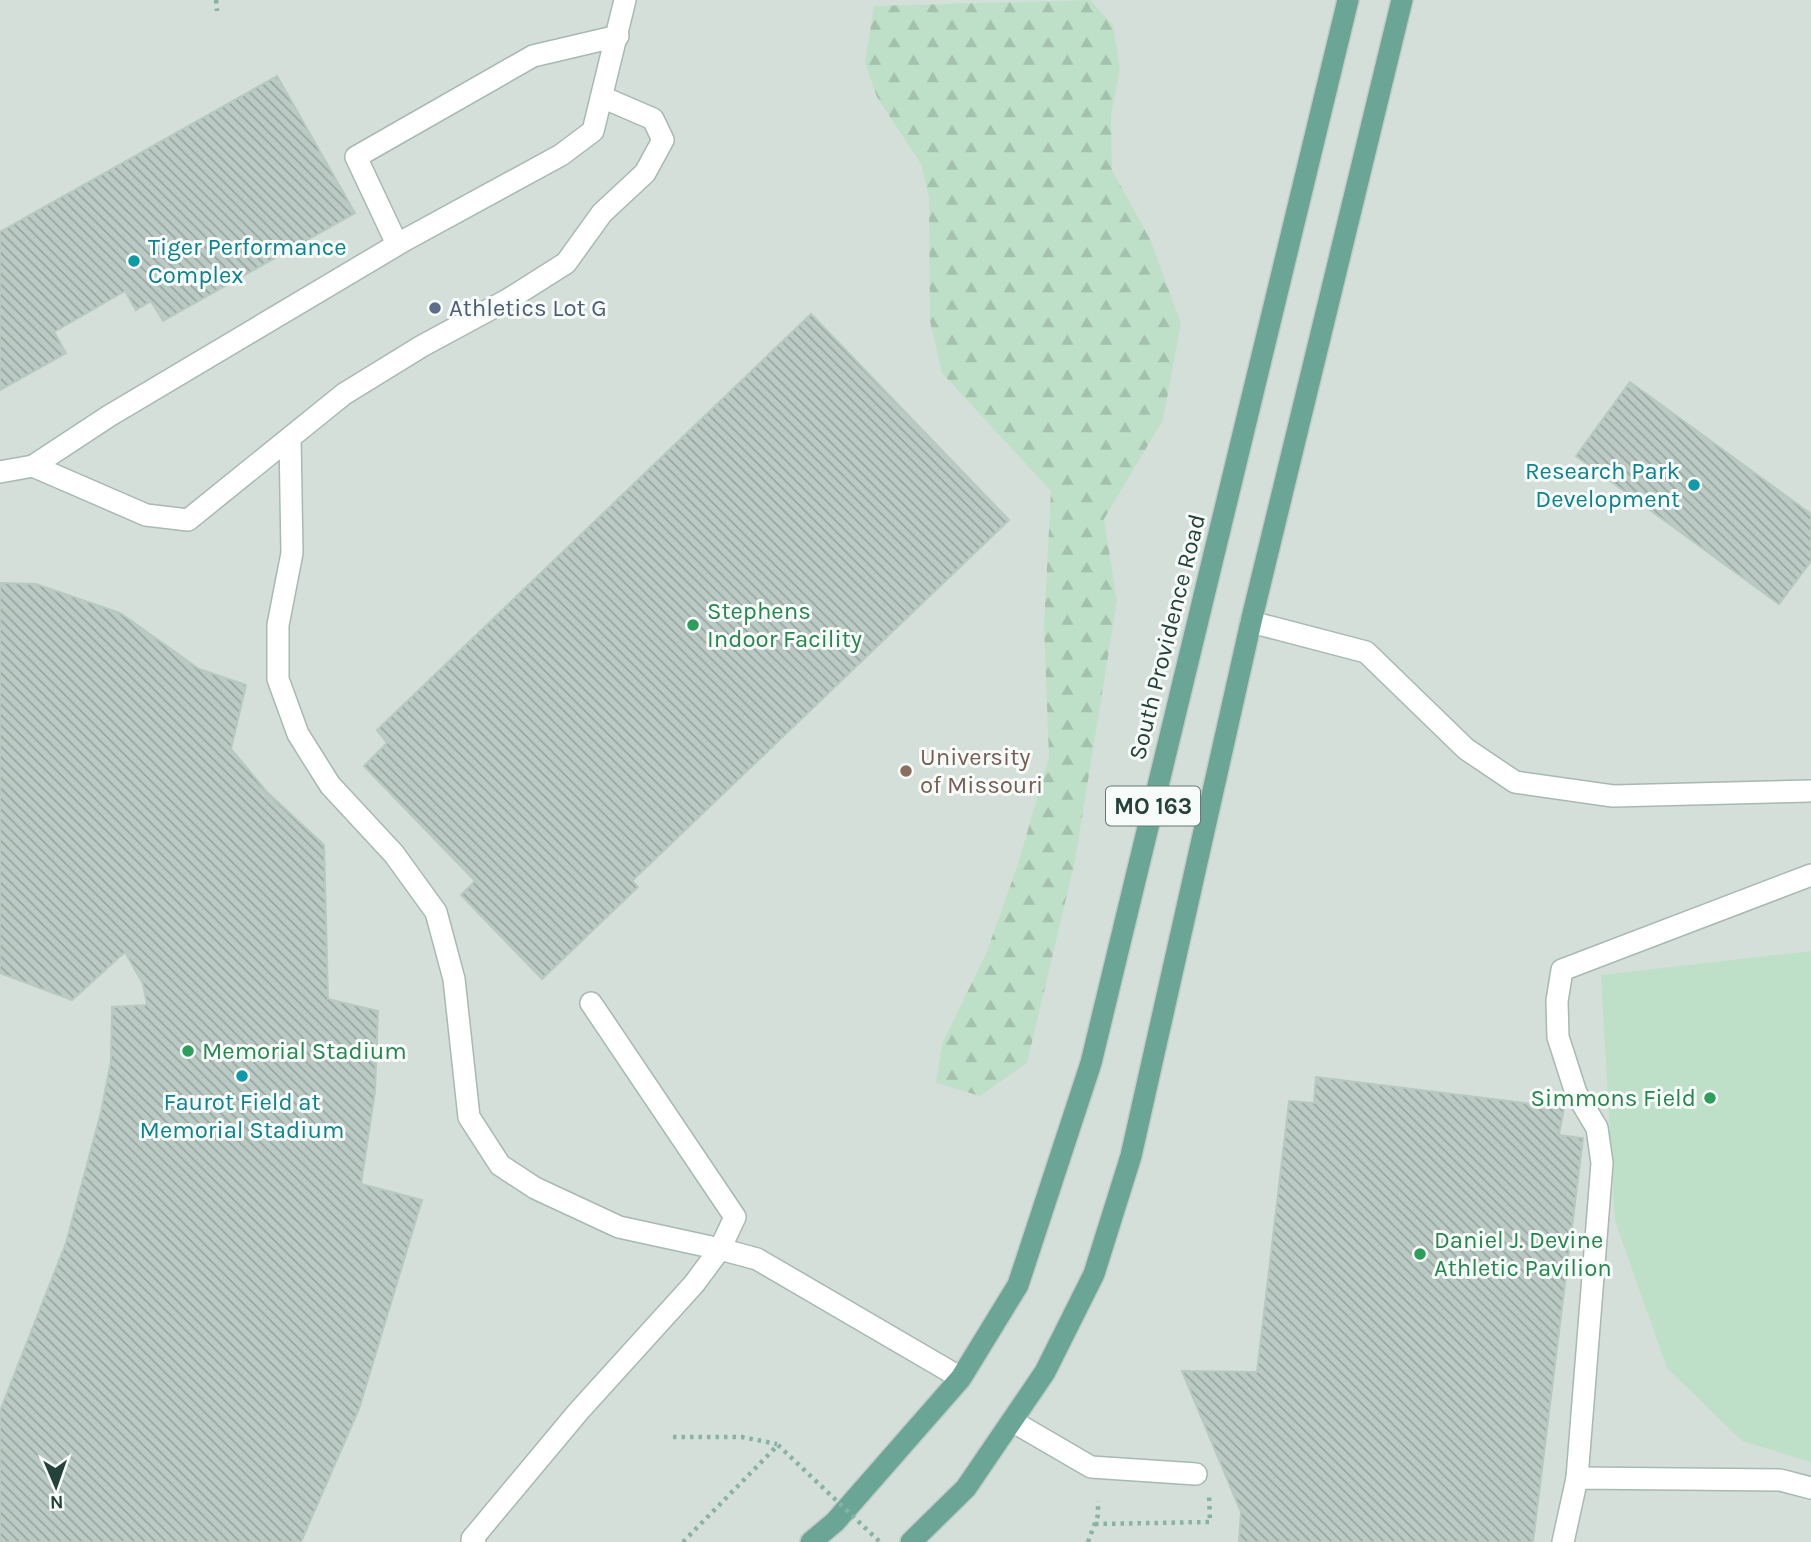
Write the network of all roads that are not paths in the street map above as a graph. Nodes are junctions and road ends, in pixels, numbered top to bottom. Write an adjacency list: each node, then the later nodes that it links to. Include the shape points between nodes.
1 (625, 0): 4 (street)
2 (1348, 0): 15 (main road, South Providence Road / MO 163, via 1091,1063 1018,1285)
3 (1402, 0): 10 (main road, MO 163)
4 (618, 36): 5 (street); 6 (street, via 533,56 356,157)
5 (602, 97): 6 (street, via 593,131 561,155); 7 (street, via 653,119 663,140 645,173 602,213 566,263 344,394)
6 (397, 244): 8 (street)
7 (290, 438): 8 (street, via 188,520 146,515); 14 (street, via 292,553 278,625 278,678 298,734 330,785 394,853 436,912 454,979 469,1117 500,1165 535,1188 619,1227)
8 (33, 466): 9 (street)
9 (0, 472)
10 (1251, 622): 11 (street, via 1366,652 1466,749 1515,782 1613,796); 16 (main road, MO 163, via 1131,1156 1094,1275 1045,1372)
11 (1811, 791)
12 (1811, 875): 17 (street, via 1562,970 1558,1037 1576,1093 1597,1128 1602,1163)
13 (591, 1003): 14 (street, via 735,1217)
14 (720, 1249): 15 (street, via 757,1259); 21 (street, via 472,1539)
15 (961, 1378): 20 (main road, South Providence Road / MO 163)
16 (1012, 1421): 18 (street, via 1091,1467); 24 (main road, MO 163, via 966,1488)
17 (1577, 1478): 19 (street, via 1780,1480); 25 (street)
18 (1202, 1479)
19 (1811, 1488)
20 (835, 1522): 22 (main road, South Providence Road / MO 163); 23 (main road)
21 (475, 1542)
22 (811, 1542)
23 (823, 1542)
24 (911, 1542)
25 (1563, 1542)

